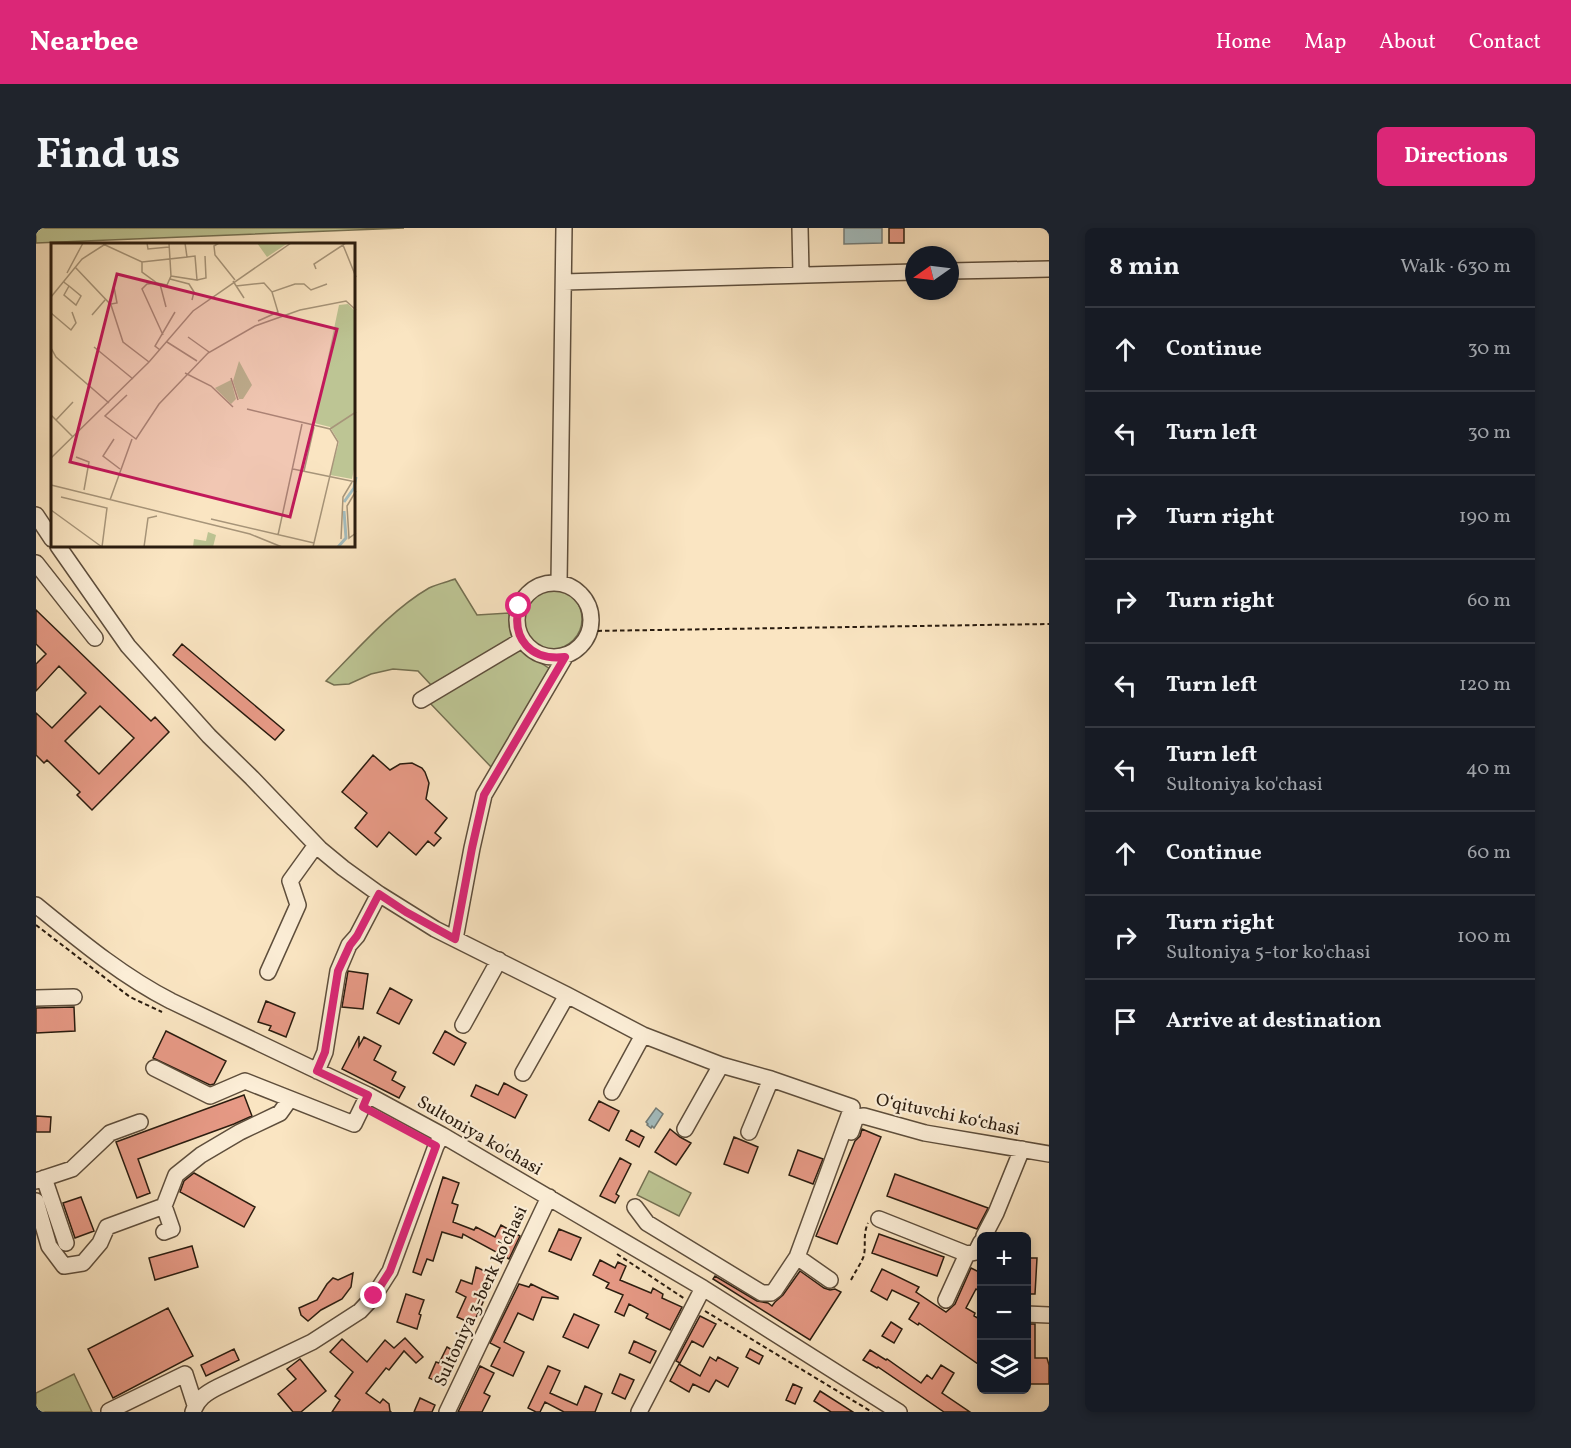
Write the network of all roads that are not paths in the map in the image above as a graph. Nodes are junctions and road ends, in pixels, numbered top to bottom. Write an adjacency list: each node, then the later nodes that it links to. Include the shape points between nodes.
1 (564, 228): 7 (street)
2 (800, 228): 6 (street)
3 (1049, 269): 4 (street)
4 (959, 271)
5 (905, 272): 6 (street)
6 (801, 274): 7 (street)
7 (564, 282): 12 (street)
8 (36, 515): 9 (street)
9 (51, 537)
10 (59, 548): 17 (street, via 128,646)
11 (36, 563): 13 (street)
12 (560, 583): 14 (street, via 547,583 526,595 516,618); 15 (street, via 582,595 591,618 585,642)
13 (95, 638)
14 (522, 640): 15 (street, via 541,656); 16 (street)
15 (565, 657): 20 (street, via 484,795)
16 (421, 700)
17 (316, 845): 18 (street); 22 (street, via 290,881 298,905)
18 (379, 894): 20 (street); 30 (street, via 338,971 325,1052)
19 (36, 905): 30 (street, Sultoniya ko'chasi, via 143,986)
20 (455, 939): 21 (street)
21 (499, 960): 23 (street); 26 (street)
22 (268, 972)
23 (567, 995): 27 (street); 31 (street)
24 (74, 997): 25 (street)
25 (36, 998)
26 (463, 1025)
27 (643, 1035): 28 (street); 33 (street)
28 (721, 1065): 32 (street); 37 (street)
29 (154, 1068): 35 (street, via 210,1096 245,1082)
30 (317, 1071): 34 (street, Sultoniya ko'chasi)
31 (523, 1073)
32 (771, 1079): 38 (street); 54 (street, via 852,1107)
33 (612, 1092)
34 (368, 1095): 35 (street, via 354,1124); 39 (street, Sultoniya ko'chasi)
35 (290, 1099): 45 (street, via 280,1113 201,1155 176,1175)
36 (140, 1122): 42 (street, via 110,1133 72,1169)
37 (685, 1129)
38 (749, 1132)
39 (442, 1135): 43 (street, Sultoniya ko'chasi); 60 (street, via 390,1271 374,1296 360,1311 312,1342 218,1387 204,1395)
40 (1022, 1149): 41 (street, Oʻqituvchi koʻchasi); 49 (street); 50 (street, Oʻqituvchi koʻchasi, via 856,1117)
41 (1049, 1154)
42 (40, 1180): 51 (street)
43 (549, 1197): 56 (street, Sultoniya ko'chasi); 62 (street, Sultoniya 3-berk ko'chasi)
44 (36, 1201): 45 (street, via 49,1246 64,1266 82,1263 107,1227)
45 (164, 1206): 48 (street, via 172,1229)
46 (635, 1207): 54 (street, via 647,1223 762,1293 776,1290)
47 (879, 1219): 53 (street)
48 (164, 1232)
49 (986, 1232)
50 (814, 1234)
51 (66, 1243)
52 (977, 1250): 53 (street)
53 (967, 1254): 57 (street)
54 (797, 1257): 55 (street)
55 (830, 1280)
56 (703, 1288): 63 (street); 64 (street, Sultoniya ko'chasi)
57 (946, 1300)
58 (1031, 1314): 59 (street)
59 (1049, 1315)
60 (194, 1408): 61 (street, via 185,1374)
61 (109, 1411)
62 (447, 1412)
63 (639, 1412)
64 (899, 1412)

